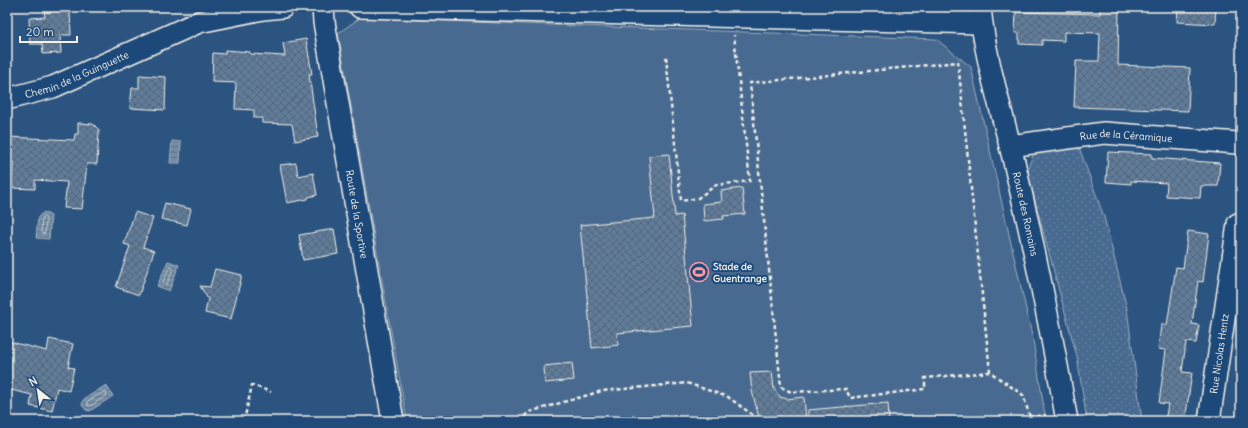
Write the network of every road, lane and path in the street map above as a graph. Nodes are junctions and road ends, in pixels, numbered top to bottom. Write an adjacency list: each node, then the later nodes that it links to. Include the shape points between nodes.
1 (283, 7): 7 (street, Chemin de la Guinguette, via 199,22 53,87)
2 (323, 7): 16 (street, Route de la Sportive)
3 (360, 7): 5 (street)
4 (980, 15): 5 (street); 9 (street, Route des Romains)
5 (732, 17): 6 (path, via 750,181 716,185 698,198 680,201)
6 (666, 57)
7 (7, 99)
8 (1240, 144): 9 (street, Rue de la Céramique, via 1104,133); 10 (path)
9 (1010, 146): 14 (street, Route des Romains, via 1053,337)
10 (1238, 224): 20 (street, Rue Nicolas Hentz)
11 (990, 372): 11 (path, via 958,62 750,83 781,387 791,392 846,389 850,398 925,389 925,378); 13 (path, via 1023,395)
12 (271, 392): 15 (path, via 252,385)
13 (1030, 417): 14 (path); 19 (path)
14 (1058, 418)
15 (244, 421)
16 (393, 421)
17 (518, 421): 18 (path, via 529,412 602,391 687,383 728,397)
18 (761, 421)
19 (995, 421)
20 (1209, 421)

